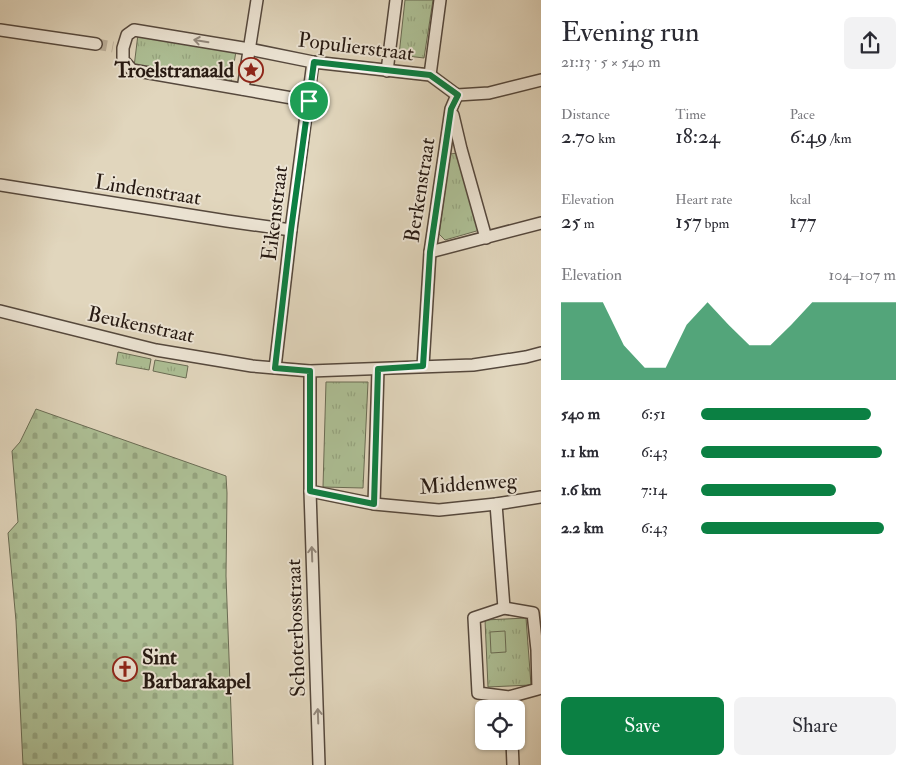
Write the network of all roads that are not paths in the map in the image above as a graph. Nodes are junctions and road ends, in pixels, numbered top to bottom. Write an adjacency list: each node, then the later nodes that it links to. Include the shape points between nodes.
1 (257, 0): 6 (street)
2 (396, 0): 8 (street)
3 (440, 0): 9 (street)
4 (0, 30): 5 (street)
5 (96, 44)
6 (249, 49): 7 (street, Populierstraat); 11 (street); 11 (street, Populierstraat, one-way to 11, via 134,30 118,47 132,70)
7 (314, 62): 8 (street, Populierstraat); 13 (street, Eikenstraat)
8 (387, 71): 9 (street, Populierstraat)
9 (430, 75): 12 (street, Populierstraat)
10 (541, 80): 12 (street, via 489,93)
11 (243, 89): 13 (street)
12 (458, 95): 14 (street, Berkenstraat)
13 (309, 101): 17 (street, Eikenstraat)
14 (451, 109): 18 (street, Berkenstraat); 19 (street, Berkenstraat)
15 (0, 185): 17 (street, Lindenstraat)
16 (541, 223): 18 (street)
17 (291, 230): 23 (street, Eikenstraat)
18 (486, 238): 19 (street)
19 (430, 252): 22 (street, Berkenstraat)
20 (0, 311): 23 (street, Beukenstraat, via 156,350)
21 (541, 353): 22 (street, Beukenstraat, via 473,364)
22 (423, 366): 24 (street, Beukenstraat)
23 (275, 368): 25 (street, Beukenstraat)
24 (378, 369): 25 (street, Beukenstraat); 28 (street)
25 (310, 371): 26 (street, Schoterbosstraat)
26 (310, 491): 28 (street, Middenweg); 34 (street, Schoterbosstraat, one-way to 26)
27 (541, 497): 29 (street, Middenweg)
28 (374, 504): 29 (street, Middenweg, via 439,510)
29 (496, 504): 30 (street)
30 (504, 608): 31 (street, via 474,618 478,693); 32 (street, via 533,614 538,689)
31 (500, 700)
32 (516, 700)
33 (512, 750): 35 (street)
34 (319, 765)
35 (513, 765)

